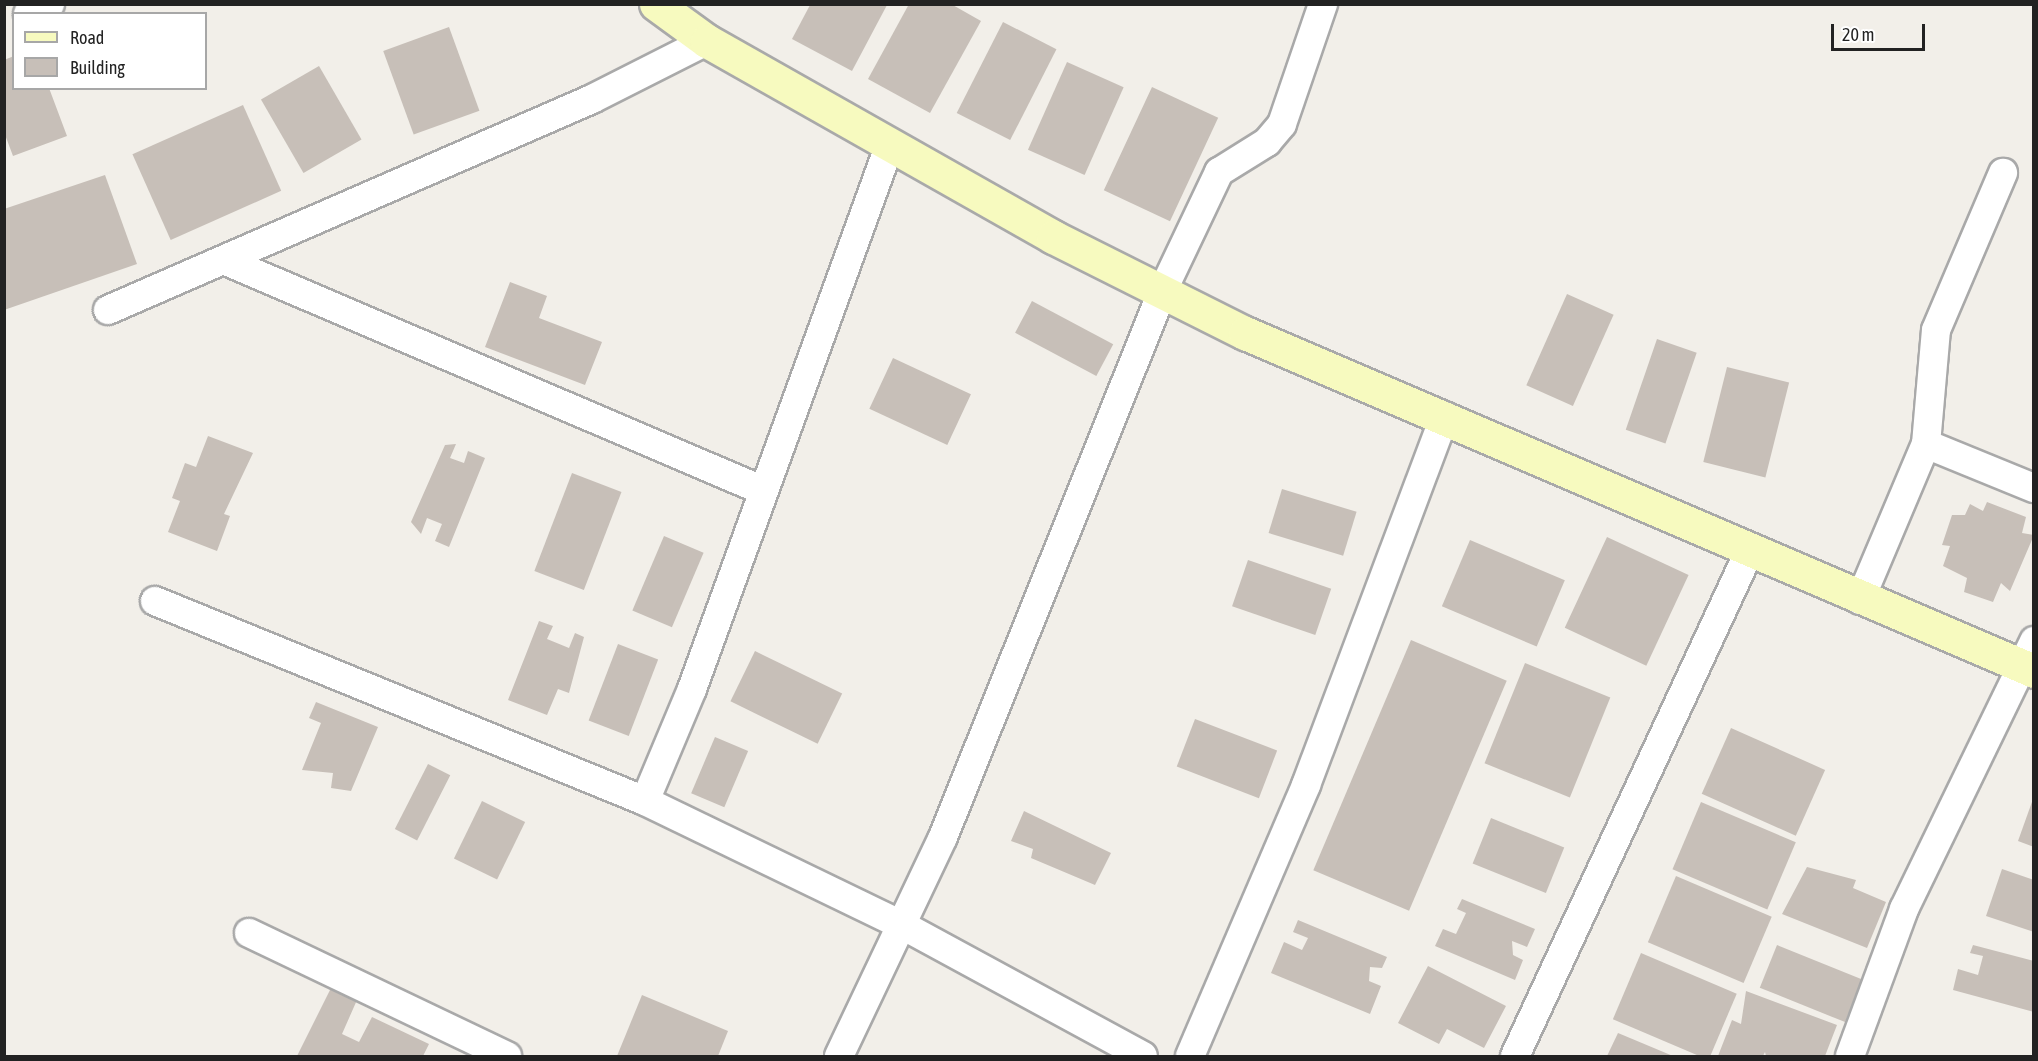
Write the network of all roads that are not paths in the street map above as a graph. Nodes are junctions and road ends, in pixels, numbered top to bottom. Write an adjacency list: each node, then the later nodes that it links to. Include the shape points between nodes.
1 (50, 4): 4 (street)
2 (656, 4): 5 (street)
3 (1323, 4): 9 (street, via 1282,124 1267,142 1219,172)
4 (32, 12)
5 (707, 40): 6 (street); 8 (street, via 592,99)
6 (890, 144): 9 (street, via 1053,237); 14 (street)
7 (2003, 173): 12 (street, via 1936,330)
8 (226, 261): 10 (street); 14 (street)
9 (1163, 290): 11 (street, via 1245,333); 20 (street, via 943,837)
10 (108, 310)
11 (1445, 416): 15 (street); 25 (street, via 1306,785)
12 (1926, 444): 13 (street); 16 (street)
13 (2034, 488)
14 (764, 491): 19 (street)
15 (1750, 550): 16 (street); 26 (street)
16 (1860, 600): 18 (street)
17 (155, 601): 19 (street)
18 (2029, 659): 27 (street, via 1904,909)
19 (645, 801): 20 (street)
20 (902, 925): 23 (street); 24 (street)
21 (249, 933): 22 (street)
22 (507, 1056)
23 (839, 1056)
24 (1143, 1056)
25 (1190, 1056)
26 (1515, 1056)
27 (1850, 1056)

